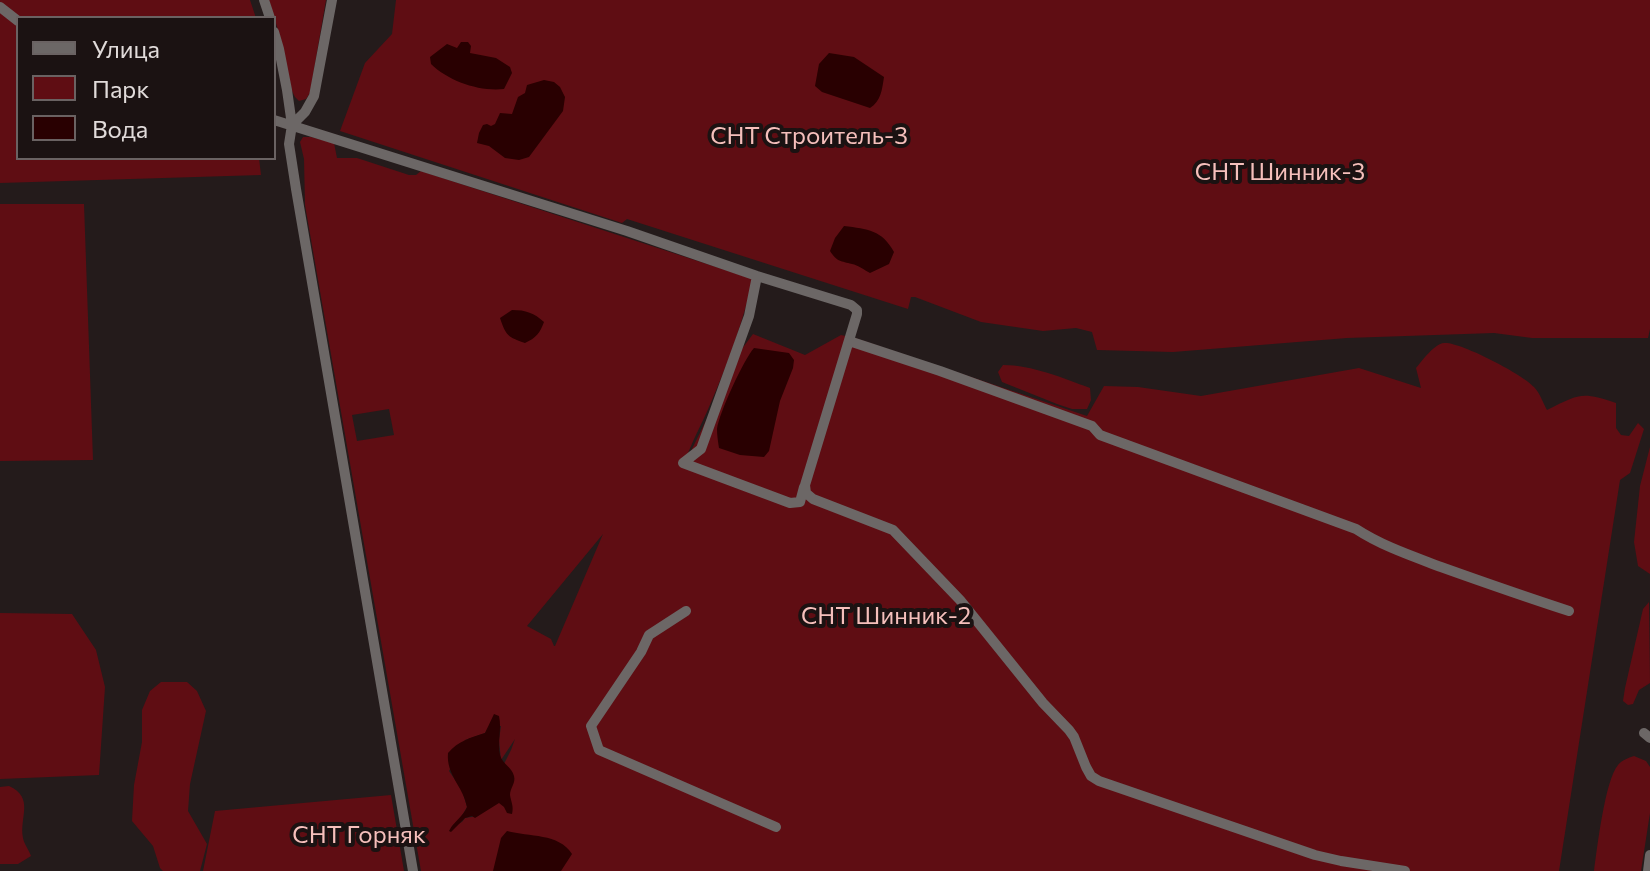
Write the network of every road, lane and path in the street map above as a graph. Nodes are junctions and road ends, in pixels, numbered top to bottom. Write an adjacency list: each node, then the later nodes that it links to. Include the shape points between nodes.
1 (332, 0): 6 (street, via 314,96)
2 (0, 7): 3 (street)
3 (16, 19)
4 (276, 39): 6 (street)
5 (276, 121): 6 (street)
6 (292, 125): 7 (street); 14 (street, via 289,144 296,189)
7 (757, 276): 8 (street, via 851,305 857,314); 9 (street, via 749,316 701,449 683,463 790,503 800,502)
8 (849, 341): 9 (street); 11 (street, via 1092,426 1100,435)
9 (805, 485): 15 (street, via 813,499 893,530 932,569 1071,732 1094,778 1315,855)
10 (686, 611): 12 (street, via 649,635 591,726 599,750)
11 (1569, 611)
12 (776, 827)
13 (1650, 855): 16 (street)
14 (413, 871)
15 (1405, 871)
16 (1648, 871)

